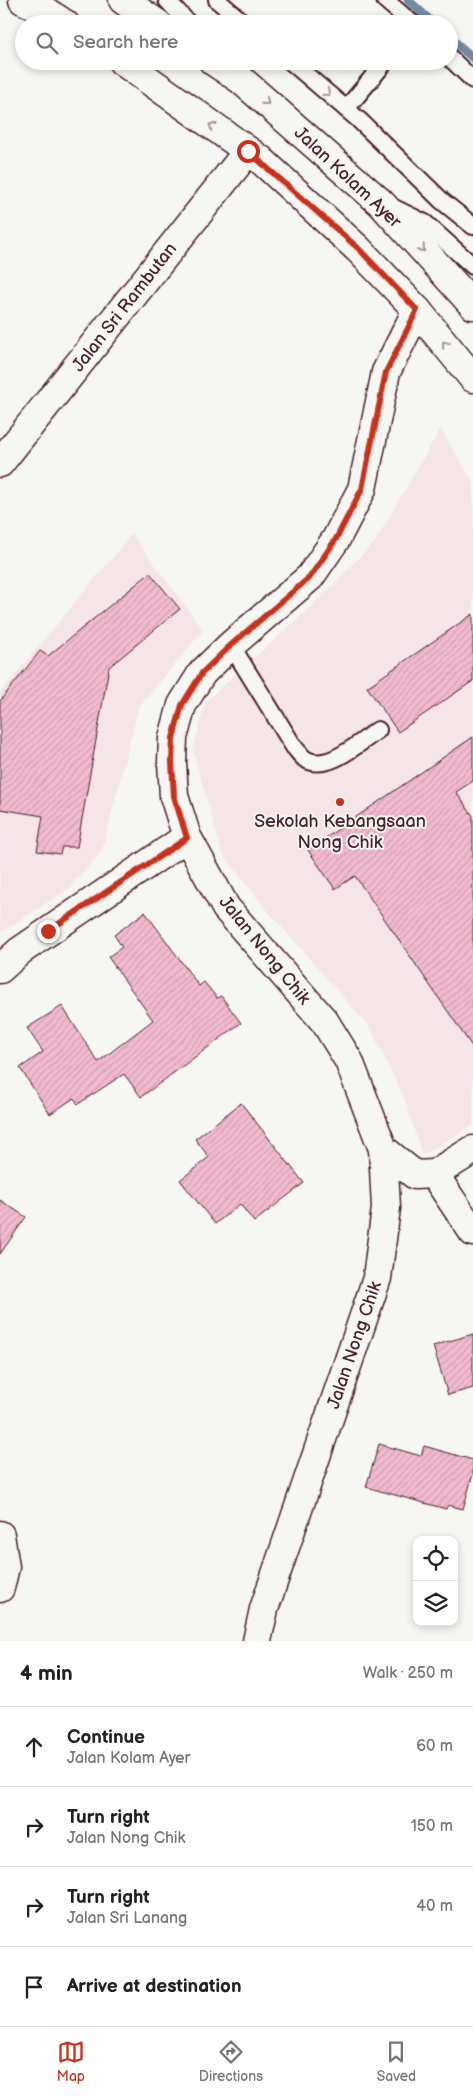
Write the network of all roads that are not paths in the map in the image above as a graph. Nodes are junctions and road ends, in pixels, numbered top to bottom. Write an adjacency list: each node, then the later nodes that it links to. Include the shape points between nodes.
1 (23, 0): 6 (street)
2 (122, 0): 7 (street)
3 (167, 0): 8 (lane)
4 (217, 0): 9 (lane)
5 (385, 0): 10 (lane)
6 (49, 15)
7 (144, 15)
8 (181, 15)
9 (234, 15)
10 (402, 15)
11 (458, 66): 16 (lane)
12 (135, 70): 18 (street, one-way to 12)
13 (232, 70): 19 (street, Jalan Kolam Ayer, one-way to 19)
14 (300, 70): 17 (lane, one-way to 17)
15 (378, 70): 17 (lane)
16 (473, 80)
17 (346, 109): 20 (lane, via 442,202)
18 (248, 151): 23 (street, via 358,248); 25 (street, Jalan Sri Rambutan)
19 (381, 203): 21 (lane, via 425,223); 22 (street, Jalan Kolam Ayer, one-way to 22)
20 (473, 226)
21 (473, 266)
22 (473, 305)
23 (417, 310): 24 (street, one-way to 23); 26 (street, Jalan Nong Chik, via 386,372 362,489 336,539 310,577)
24 (473, 378)
25 (0, 463)
26 (231, 645): 27 (lane, via 294,747 305,759 322,763); 28 (street, Jalan Nong Chik, via 202,673 182,705 173,738 174,796)
27 (378, 730)
28 (187, 838): 29 (street); 30 (street, Jalan Nong Chik, via 226,908 325,1022 349,1061)
29 (3, 962)
30 (383, 1148): 32 (street, via 415,1175); 36 (street, Jalan Nong Chik, via 386,1208 377,1278 264,1609)
31 (473, 1150): 32 (street)
32 (434, 1174): 33 (street)
33 (473, 1232)
34 (0, 1534): 35 (street, via 5,1567)
35 (0, 1588)
36 (257, 1641)

